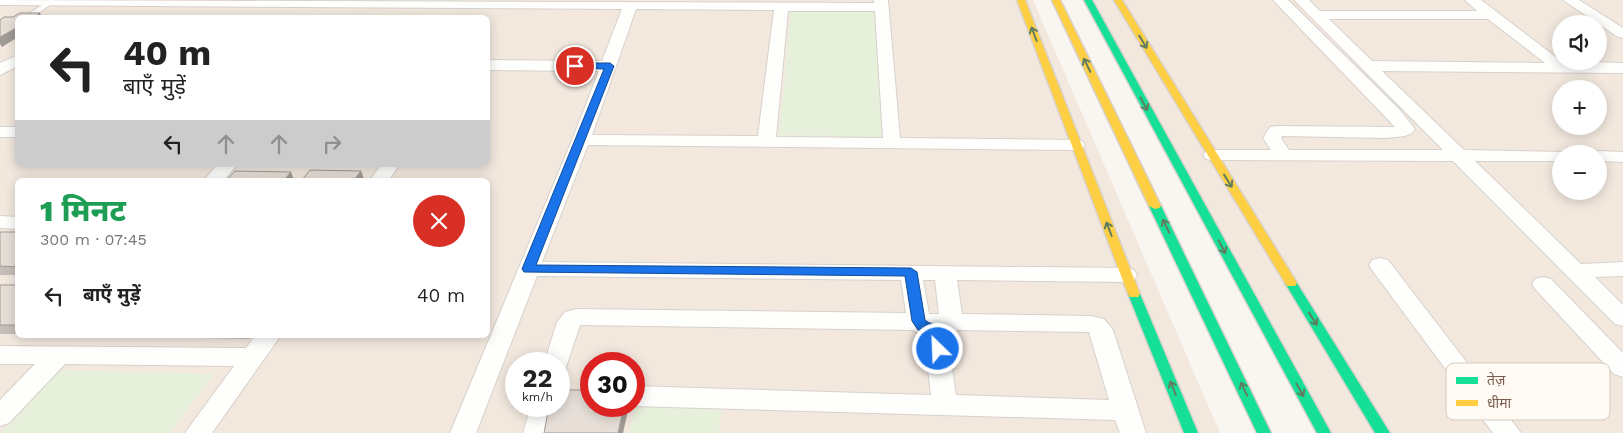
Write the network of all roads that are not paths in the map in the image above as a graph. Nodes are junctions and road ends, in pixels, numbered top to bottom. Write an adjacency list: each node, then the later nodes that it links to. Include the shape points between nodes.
1 (0, 0): 11 (street)
2 (1021, 0): 41 (street, one-way to 2)
3 (1056, 0): 79 (street, one-way to 3)
4 (1088, 0): 80 (street, one-way to 80)
5 (1118, 0): 43 (street, one-way to 43)
6 (1280, 0): 44 (street, via 1406,129 1386,133 1276,132 1272,138)
7 (1301, 0): 23 (street)
8 (1363, 0): 24 (street)
9 (1472, 0): 25 (street)
10 (1570, 0): 26 (street)
11 (53, 1): 12 (street); 20 (lane)
12 (107, 1): 13 (street); 21 (street)
13 (182, 1): 14 (street)
14 (238, 2): 15 (street); 22 (street)
15 (329, 2): 16 (street)
16 (491, 2): 18 (street)
17 (882, 4): 19 (street); 40 (street)
18 (631, 5): 19 (street); 30 (street)
19 (782, 6): 39 (street)
20 (30, 15)
21 (86, 15)
22 (222, 15)
23 (1316, 15): 24 (street); 31 (street)
24 (1380, 15): 25 (street)
25 (1492, 15): 27 (street)
26 (1623, 34)
27 (1552, 60)
28 (15, 61): 35 (street)
29 (490, 65): 30 (street)
30 (610, 66): 38 (street)
31 (1367, 66): 32 (street); 42 (street)
32 (1552, 68)
33 (1607, 68): 34 (street)
34 (1623, 68)
35 (0, 70)
36 (0, 132): 37 (street)
37 (15, 132)
38 (580, 140): 39 (street); 53 (street)
39 (766, 143): 40 (street)
40 (892, 144): 41 (street)
41 (1076, 145): 58 (street, one-way to 41)
42 (1457, 154): 44 (street); 45 (street); 55 (street)
43 (1212, 155): 44 (street); 81 (street, one-way to 81)
44 (1283, 155)
45 (1552, 156)
46 (1607, 156): 47 (street)
47 (1623, 157)
48 (226, 167): 50 (street)
49 (389, 167): 51 (street)
50 (215, 178)
51 (380, 178)
52 (1380, 265): 67 (street)
53 (528, 269): 56 (street); 76 (street)
54 (1623, 269): 55 (street)
55 (1576, 271): 60 (street)
56 (911, 272): 57 (street); 61 (street)
57 (945, 273): 58 (street); 61 (street)
58 (1126, 274): 78 (street, one-way to 58)
59 (1542, 284): 68 (street)
60 (1623, 318)
61 (935, 325): 63 (street, via 576,317 569,322); 70 (street); 74 (street, via 1096,325 1101,330)
62 (267, 338): 66 (street)
63 (560, 352)
64 (0, 355): 65 (street)
65 (59, 355): 66 (street); 71 (street)
66 (254, 357): 75 (street)
67 (1455, 363)
68 (1623, 368)
69 (645, 396): 70 (street)
70 (945, 405): 74 (street)
71 (0, 416)
72 (541, 417): 77 (street)
73 (1498, 420): 82 (street)
74 (1129, 422)
75 (198, 433)
76 (463, 433)
77 (536, 433)
78 (1192, 433)
79 (1264, 433)
80 (1324, 433)
81 (1382, 433)
82 (1508, 433)

